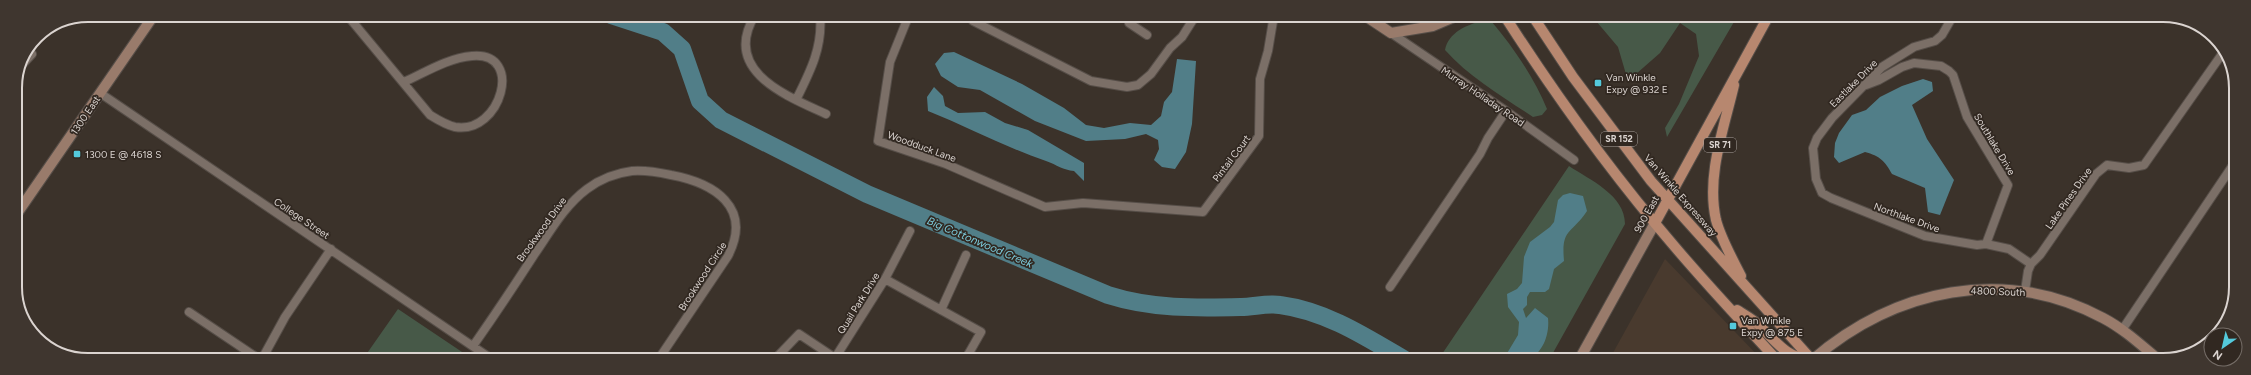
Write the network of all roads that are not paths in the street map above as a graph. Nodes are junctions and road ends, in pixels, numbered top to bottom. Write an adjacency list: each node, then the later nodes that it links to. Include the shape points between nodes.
1 (148, 22): 22 (main road, 1300 East)
2 (353, 22): 20 (street)
3 (752, 22): 23 (street, via 746,41 752,64 765,82)
4 (820, 22): 23 (street, via 821,37 815,62)
5 (906, 22): 32 (street, Woodduck Lane, via 890,62 878,141 946,164 1046,207 1083,203)
6 (975, 22): 8 (street, via 1091,81 1126,87 1138,85 1151,74)
7 (1129, 22): 17 (street)
8 (1192, 22)
9 (1273, 22): 32 (street, Pintail Court, via 1260,78 1259,136)
10 (1374, 22): 16 (main road, Murray Holladay Road)
11 (1442, 22): 16 (main road)
12 (1509, 22): 33 (main road, SR 152, via 1560,101)
13 (1537, 22): 30 (main road, Van Winkle Expressway / SR 152, via 1594,106)
14 (1766, 22): 19 (main road, 900 East / SR 71)
15 (1950, 22): 21 (street, Eastlake Drive, via 1935,41 1914,47 1897,56 1876,72)
16 (1391, 33): 24 (street, Murray Holladay Road)
17 (1147, 34)
18 (2220, 56): 38 (street, Lake Pines Drive, via 2144,165 2129,168 2107,165 2096,174 2040,255)
19 (1738, 72): 30 (main road, 900 East / SR 71); 40 (main road, SR 71, via 1713,175 1713,198 1720,230)
20 (404, 82): 20 (street, via 449,61 473,56 492,60 503,75 498,101 491,112 476,124 457,127 445,124 430,115)
21 (1866, 85): 29 (street, Eastlake Drive, via 1832,118 1817,138 1812,159); 35 (street, Southlake Drive, via 1914,63 1941,66 1953,75 1967,117 2008,185)
22 (100, 93): 31 (main road, 1300 East); 36 (street, College Street)
23 (796, 100): 25 (street)
24 (1506, 111): 26 (street, Murray Holladay Road); 41 (street)
25 (826, 114)
26 (1574, 160)
27 (2229, 171): 46 (street)
28 (681, 177): 47 (street, Brookwood Drive, via 647,170 630,171 606,178 586,190 566,209); 51 (street, Brookwood Circle, via 718,192 728,202 734,214 736,241)
29 (1822, 193): 35 (street, Northlake Drive, via 1925,236 1977,246)
30 (1667, 200): 33 (main road, 900 East / SR 71); 40 (main road, Van Winkle Expressway)
31 (22, 206)
32 (1203, 212)
33 (1655, 223): 43 (main road); 56 (main road, 900 East)
34 (910, 231): 39 (street, Quail Park Drive)
35 (1986, 244): 38 (street, Northlake Drive, via 2009,249)
36 (331, 249): 47 (street, College Street); 49 (street)
37 (966, 255): 44 (street)
38 (2031, 264): 42 (street, Lake Pines Drive)
39 (885, 279): 44 (street); 54 (street, Quail Park Drive)
40 (1746, 286): 59 (main road, Van Winkle Expressway / SR 71)
41 (1390, 287)
42 (2024, 291): 46 (main road, 4800 South, via 2085,309); 60 (main road, 4800 South, via 1971,289 1924,299 1859,326)
43 (1722, 300): 57 (main road); 58 (main road, via 1760,326 1782,349)
44 (941, 310): 55 (street, via 981,332)
45 (189, 312): 48 (street)
46 (2122, 330): 61 (main road, 4800 South)
47 (473, 346): 50 (street, College Street)
48 (250, 353)
49 (264, 353)
50 (483, 353)
51 (663, 353)
52 (781, 353): 53 (street, Quail Park Drive, via 799,334)
53 (828, 353)
54 (838, 353)
55 (969, 353)
56 (1583, 353)
57 (1771, 353)
58 (1790, 353)
59 (1806, 353)
60 (1820, 353)
61 (2150, 353)

